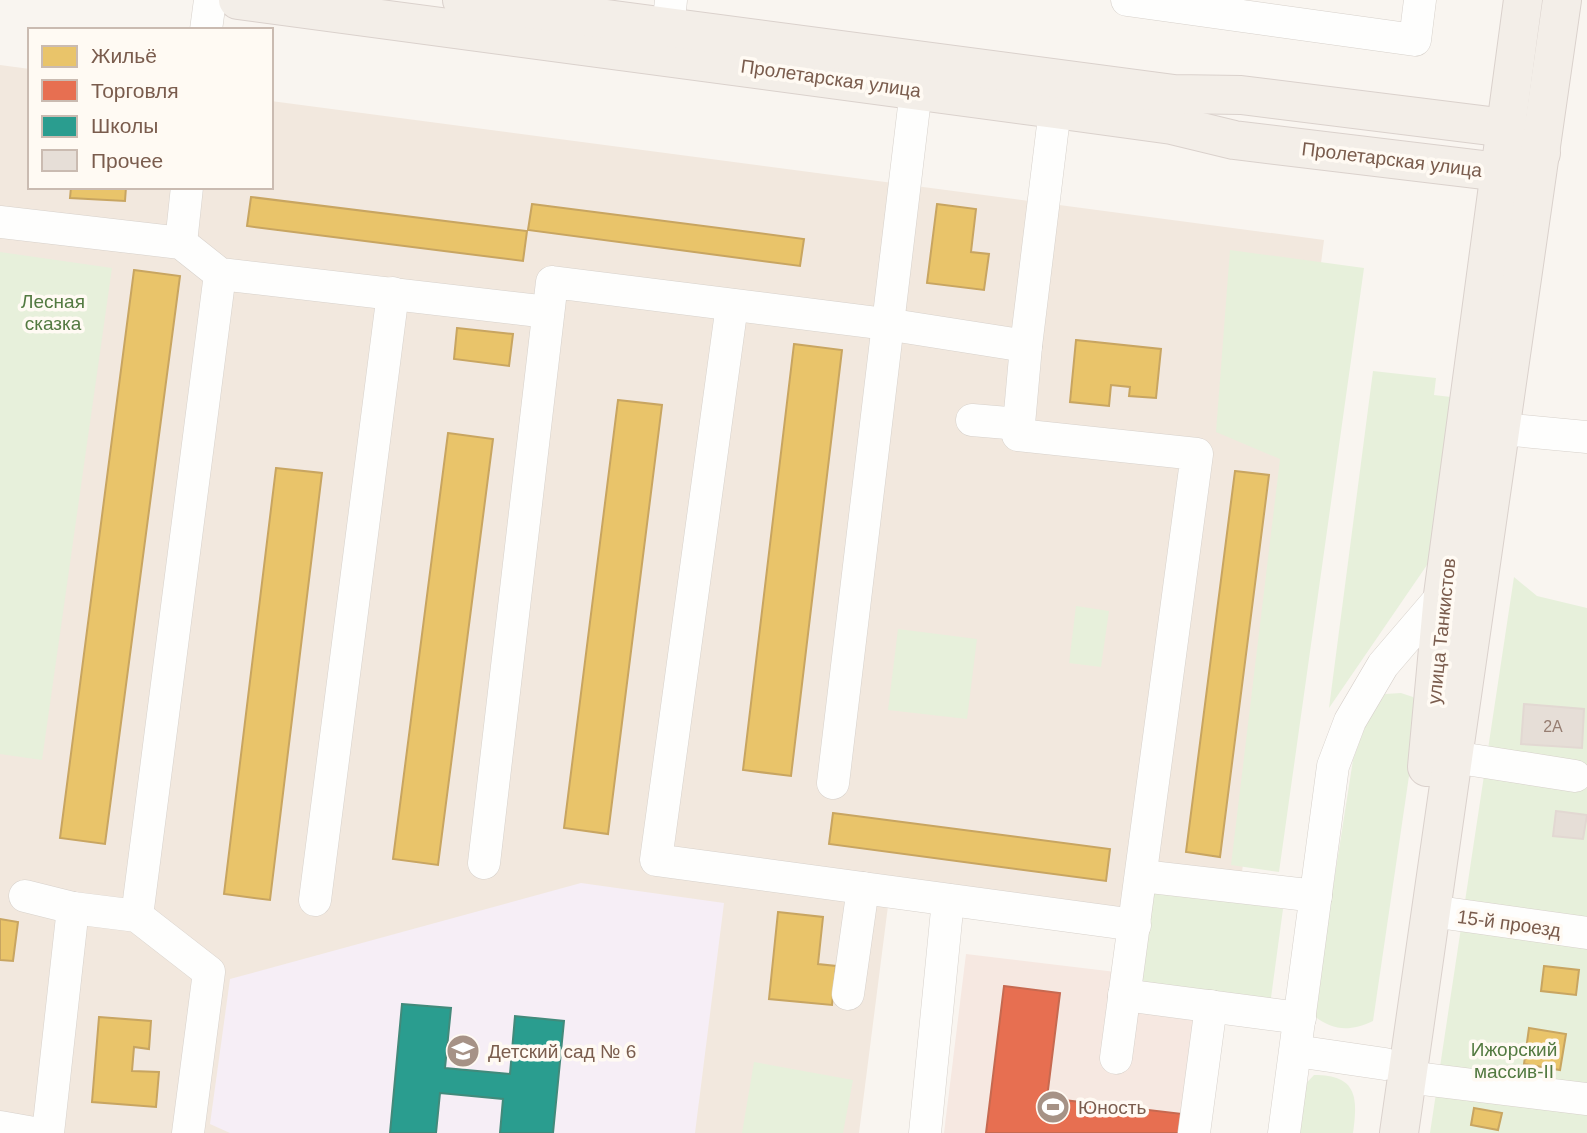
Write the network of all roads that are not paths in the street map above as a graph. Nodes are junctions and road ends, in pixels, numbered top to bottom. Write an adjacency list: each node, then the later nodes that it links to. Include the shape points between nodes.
1 (210, 0): 10 (street)
2 (238, 0): 8 (main road, Пролетарская улица)
3 (462, 0): 9 (main road, Пролетарская улица)
4 (1128, 0): 5 (street, via 1415,40)
5 (1420, 0)
6 (1523, 0): 13 (main road, улица Танкистов)
7 (1562, 0): 14 (main road, улица Танкистов)
8 (346, 7): 9 (main road, Пролетарская улица)
9 (668, 27): 11 (main road, Пролетарская улица); 13 (main road, Пролетарская улица, via 1174,94 1241,96)
10 (206, 28)
11 (916, 90): 12 (main road, Пролетарская улица); 23 (street)
12 (1055, 109): 15 (main road, Пролетарская улица, via 1172,125 1234,140); 24 (street)
13 (1506, 128): 14 (main road, Пролетарская улица); 15 (main road, улица Танкистов)
14 (1541, 153): 15 (main road, Пролетарская улица); 27 (main road, улица Танкистов)
15 (1500, 172): 29 (main road, улица Танкистов)
16 (187, 189): 18 (street)
17 (0, 222): 18 (street)
18 (181, 243): 19 (street)
19 (220, 274): 20 (street); 42 (street)
20 (393, 293): 22 (street); 38 (street)
21 (732, 305): 22 (street, via 552,282); 23 (street); 35 (street, via 656,860)
22 (548, 313): 33 (street)
23 (887, 324): 24 (street); 32 (street)
24 (1026, 346): 26 (street)
25 (972, 420): 26 (street)
26 (1019, 424): 34 (street, via 1018,435 1197,454)
27 (1502, 429): 28 (street); 30 (main road, улица Танкистов)
28 (1587, 437)
29 (1443, 595): 37 (street, via 1383,665 1350,721 1333,766); 51 (main road, улица Танкистов)
30 (1453, 757): 31 (street); 41 (main road, улица Танкистов)
31 (1574, 776)
32 (833, 783)
33 (484, 863)
34 (1142, 876): 37 (street); 43 (street)
35 (863, 888): 39 (street); 45 (street)
36 (25, 896): 40 (street)
37 (1316, 896): 48 (street)
38 (315, 900)
39 (948, 900): 43 (street); 57 (street)
40 (73, 908): 42 (street); 55 (street)
41 (1431, 911): 44 (street, 15-й проезд); 51 (main road, улица Танкистов)
42 (137, 916): 56 (street, via 209,972)
43 (1135, 925): 46 (street)
44 (1587, 933)
45 (848, 994)
46 (1124, 995): 47 (street); 50 (street)
47 (1211, 1006): 48 (street); 58 (street)
48 (1300, 1018): 49 (street)
49 (1296, 1051): 51 (street); 59 (street)
50 (1116, 1058)
51 (1400, 1069): 52 (street); 60 (main road, улица Танкистов); 61 (main road, улица Танкистов)
52 (1587, 1099)
53 (0, 1127): 54 (street)
54 (34, 1133)
55 (48, 1133)
56 (188, 1133)
57 (925, 1133)
58 (1194, 1133)
59 (1284, 1133)
60 (1375, 1133)
61 (1398, 1133)

